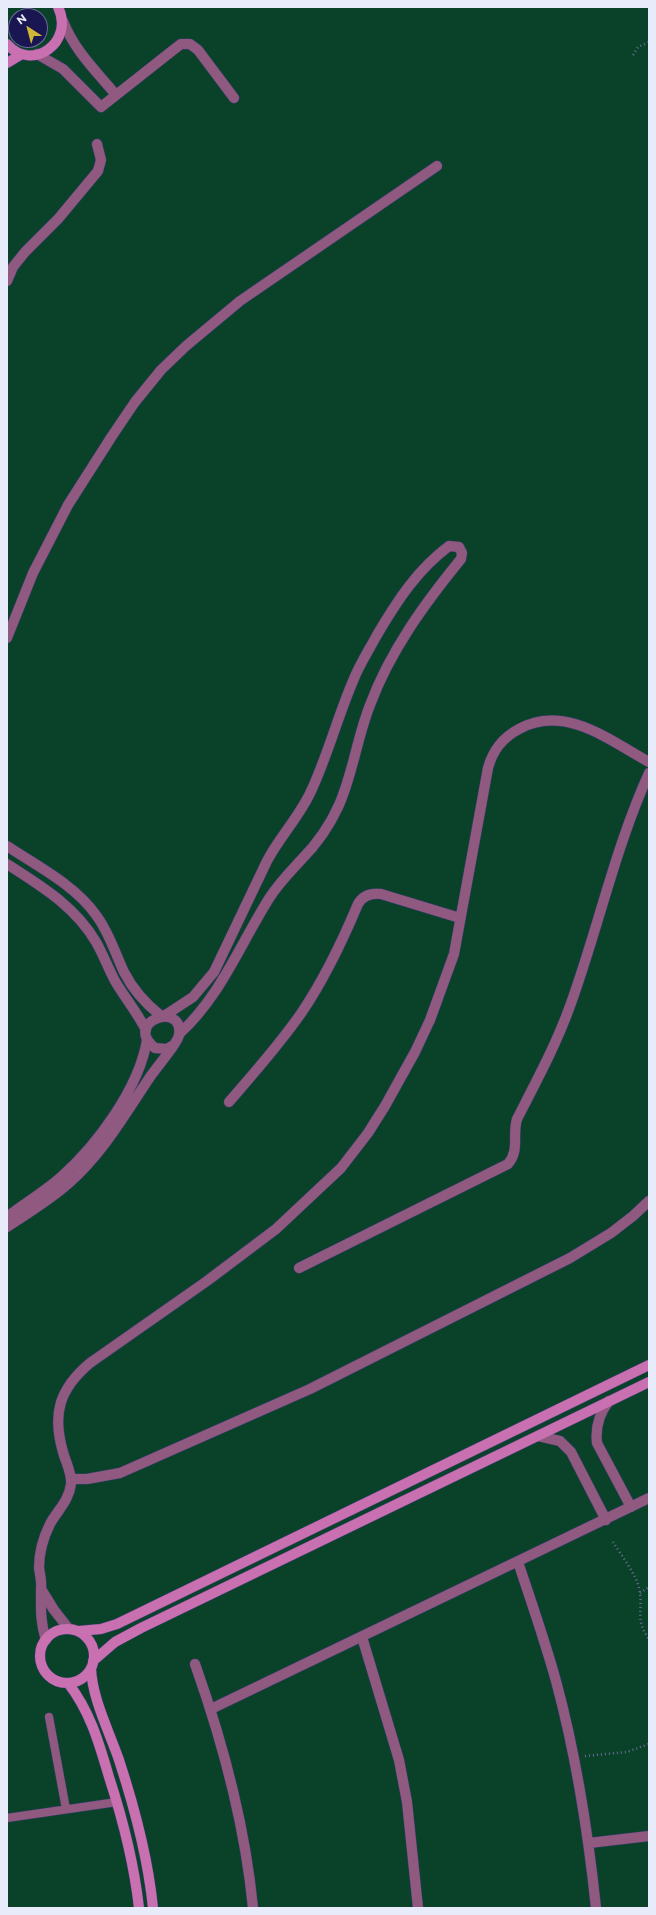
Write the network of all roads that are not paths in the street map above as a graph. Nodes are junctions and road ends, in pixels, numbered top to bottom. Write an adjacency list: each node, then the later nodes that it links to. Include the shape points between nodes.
1 (62, 12): 4 (street, via 60,36 56,43); 6 (street, via 77,48)
2 (7, 44): 3 (street)
3 (22, 54): 4 (street); 5 (street)
4 (37, 54): 6 (street, via 63,69 100,107)
5 (7, 63)
6 (116, 95): 7 (street, via 177,47 186,43 198,50)
7 (234, 98)
8 (97, 144): 10 (street, via 101,160 98,171 58,219 25,252 13,267)
9 (437, 166): 11 (street, via 240,301 161,370 135,402 68,506 33,573)
10 (7, 281)
11 (7, 635)
12 (649, 762): 16 (street, via 571,722 535,722 515,731 504,740 493,752 488,768)
13 (649, 773): 25 (street, via 624,836 570,1007 517,1119 514,1131 516,1149 512,1160)
14 (7, 846): 17 (street, via 68,887 87,904 107,933 130,983 145,1002)
15 (7, 864): 19 (street, via 54,894 75,914 97,943 115,981 138,1013)
16 (460, 918): 21 (street, via 381,894 363,897 333,959 302,1012); 30 (street, via 454,954 415,1052 384,1106 341,1168 276,1229 90,1363 69,1383 59,1406 58,1422)
17 (163, 1016): 18 (street, via 174,1020); 18 (street, via 199,991 220,963 269,856 309,795 353,680 400,597 427,564 449,546 459,547 461,559 407,632 379,683 362,725 345,791 328,826 316,844 273,892 224,979 200,1014); 19 (street, via 151,1020)
18 (179, 1034): 20 (street)
19 (147, 1035): 20 (street, via 155,1048); 23 (street, via 142,1062 133,1083 84,1155 60,1178)
20 (172, 1046): 24 (street, via 111,1135 84,1168 54,1196)
21 (228, 1102)
22 (649, 1201): 30 (street, via 611,1233 570,1258 310,1389 120,1473 88,1479)
23 (7, 1217)
24 (7, 1227)
25 (299, 1268)
26 (649, 1364): 36 (street, via 123,1621 101,1629)
27 (649, 1382): 28 (street)
28 (609, 1401): 29 (street); 32 (street, via 599,1416 597,1443)
29 (538, 1436): 33 (street, via 560,1441 571,1452); 39 (street, via 141,1628 114,1642)
30 (71, 1479): 35 (street, via 66,1500 50,1524 42,1543 39,1568)
31 (649, 1498): 32 (street)
32 (631, 1507): 33 (street)
33 (606, 1520): 34 (street)
34 (518, 1562): 37 (street); 48 (street, via 556,1681 574,1757)
35 (41, 1589): 36 (street, via 54,1610); 38 (street, via 40,1619)
36 (74, 1630): 38 (street, via 56,1632); 39 (street, via 89,1640 93,1647)
37 (362, 1637): 42 (street); 52 (street, via 399,1760 408,1802)
38 (46, 1640): 41 (street, via 41,1654 43,1668 54,1679)
39 (92, 1664): 41 (street, via 82,1678); 50 (street, via 95,1693 132,1799 140,1831)
40 (195, 1664): 42 (street)
41 (68, 1682): 44 (street, via 92,1722)
42 (211, 1709): 51 (street, via 222,1743 249,1864)
43 (49, 1717): 45 (lane)
44 (117, 1802): 45 (lane); 49 (street, via 133,1863)
45 (66, 1809): 46 (lane)
46 (7, 1818)
47 (649, 1836): 48 (street)
48 (589, 1843): 53 (street)
49 (140, 1908)
50 (152, 1908)
51 (253, 1908)
52 (418, 1908)
53 (596, 1908)

